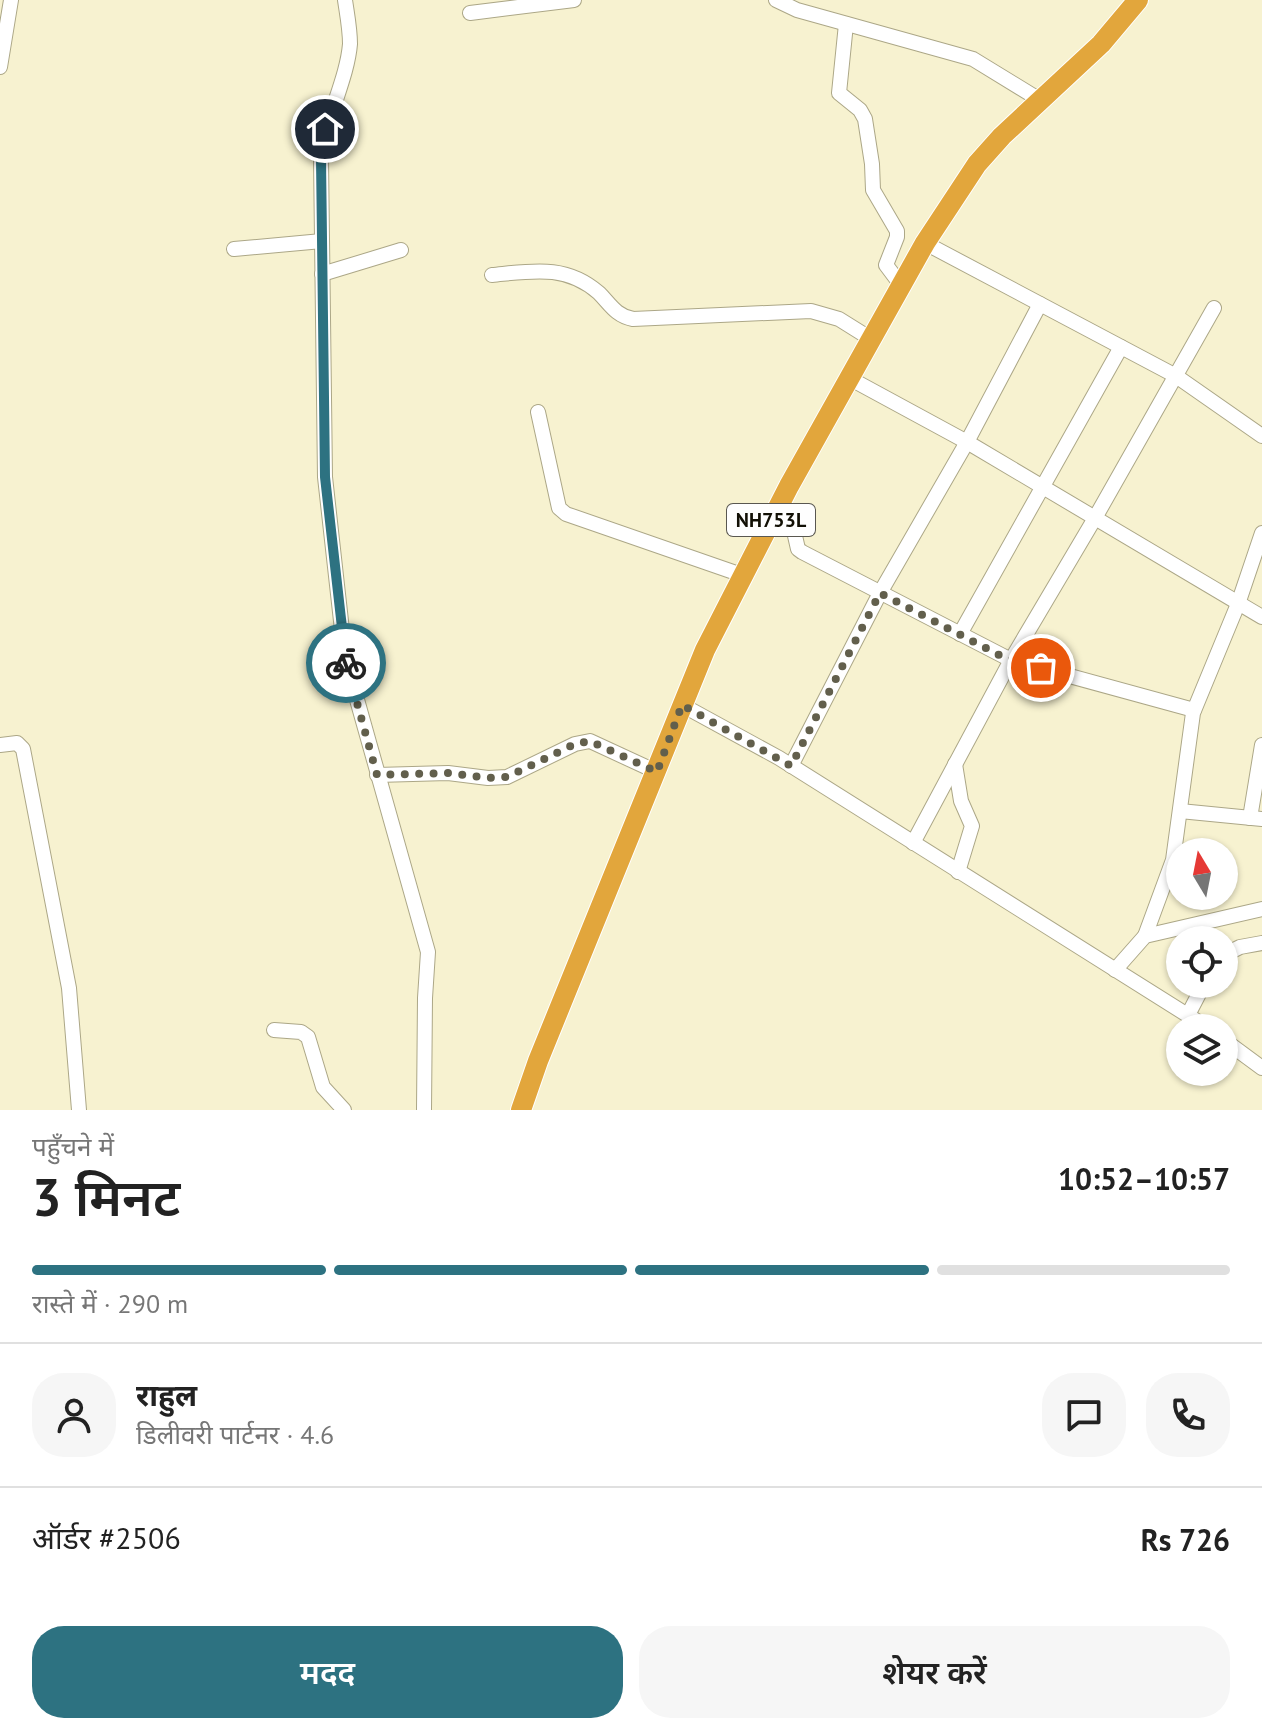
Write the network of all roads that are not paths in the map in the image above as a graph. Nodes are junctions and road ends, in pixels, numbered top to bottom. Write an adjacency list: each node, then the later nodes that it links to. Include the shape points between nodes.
1 (11, 0): 8 (street)
2 (345, 0): 10 (street, via 348,54 323,141)
3 (574, 0): 6 (street)
4 (776, 0): 7 (street)
5 (1138, 0): 9 (highway, NH753L, via 1101,44)
6 (470, 13)
7 (846, 24): 9 (street, via 973,59); 16 (street, via 839,93 865,119 873,190 897,231 886,265)
8 (0, 67)
9 (1040, 100): 11 (highway, NH753L, via 977,164)
10 (322, 241): 12 (street); 14 (street)
11 (925, 243): 16 (highway, NH753L); 17 (street)
12 (234, 249)
13 (401, 250): 14 (street)
14 (322, 274): 43 (street, via 326,492 345,657)
15 (492, 275): 19 (street, via 562,272 633,319 811,311 839,319)
16 (901, 285): 19 (highway, NH753L)
17 (1040, 304): 20 (street); 25 (street)
18 (1214, 308): 21 (street)
19 (871, 339): 22 (highway, NH753L)
20 (1121, 347): 21 (street); 26 (street)
21 (1176, 376): 24 (street); 28 (street)
22 (849, 378): 25 (street); 27 (highway, NH753L)
23 (538, 412): 30 (street, via 559,508 566,514)
24 (1262, 436)
25 (967, 442): 26 (street); 31 (street)
26 (1042, 487): 28 (street); 34 (street)
27 (780, 502): 30 (highway, NH753L); 31 (street, via 798,549)
28 (1095, 518): 32 (street); 35 (street)
29 (1260, 542): 32 (street)
30 (742, 575): 36 (highway, NH753L)
31 (880, 593): 34 (street); 41 (street)
32 (1238, 604): 33 (street); 37 (street)
33 (1262, 617)
34 (960, 634): 35 (street)
35 (1011, 660): 37 (street); 40 (street)
36 (682, 705): 41 (street); 42 (highway, NH753L)
37 (1194, 710): 44 (street)
38 (0, 745): 58 (street, via 17,743 23,749 70,995)
39 (1262, 745): 45 (street)
40 (955, 764): 46 (street); 47 (street, via 972,826)
41 (791, 766): 46 (street)
42 (657, 772): 43 (street, via 590,741 507,777); 61 (highway, NH753L)
43 (377, 775): 60 (street, via 428,952)
44 (1180, 811): 45 (street); 49 (street, via 1173,860)
45 (1256, 818)
46 (913, 843): 47 (street)
47 (958, 872): 52 (street)
48 (1262, 909): 49 (street)
49 (1145, 936): 52 (street)
50 (1262, 943): 51 (street)
51 (1238, 948)
52 (1115, 970): 54 (street)
53 (1197, 998): 54 (street)
54 (1189, 1013)
55 (274, 1030): 59 (street, via 308,1037 323,1087)
56 (1238, 1050): 57 (street)
57 (1262, 1068)
58 (79, 1110)
59 (344, 1110)
60 (424, 1110)
61 (521, 1110)

